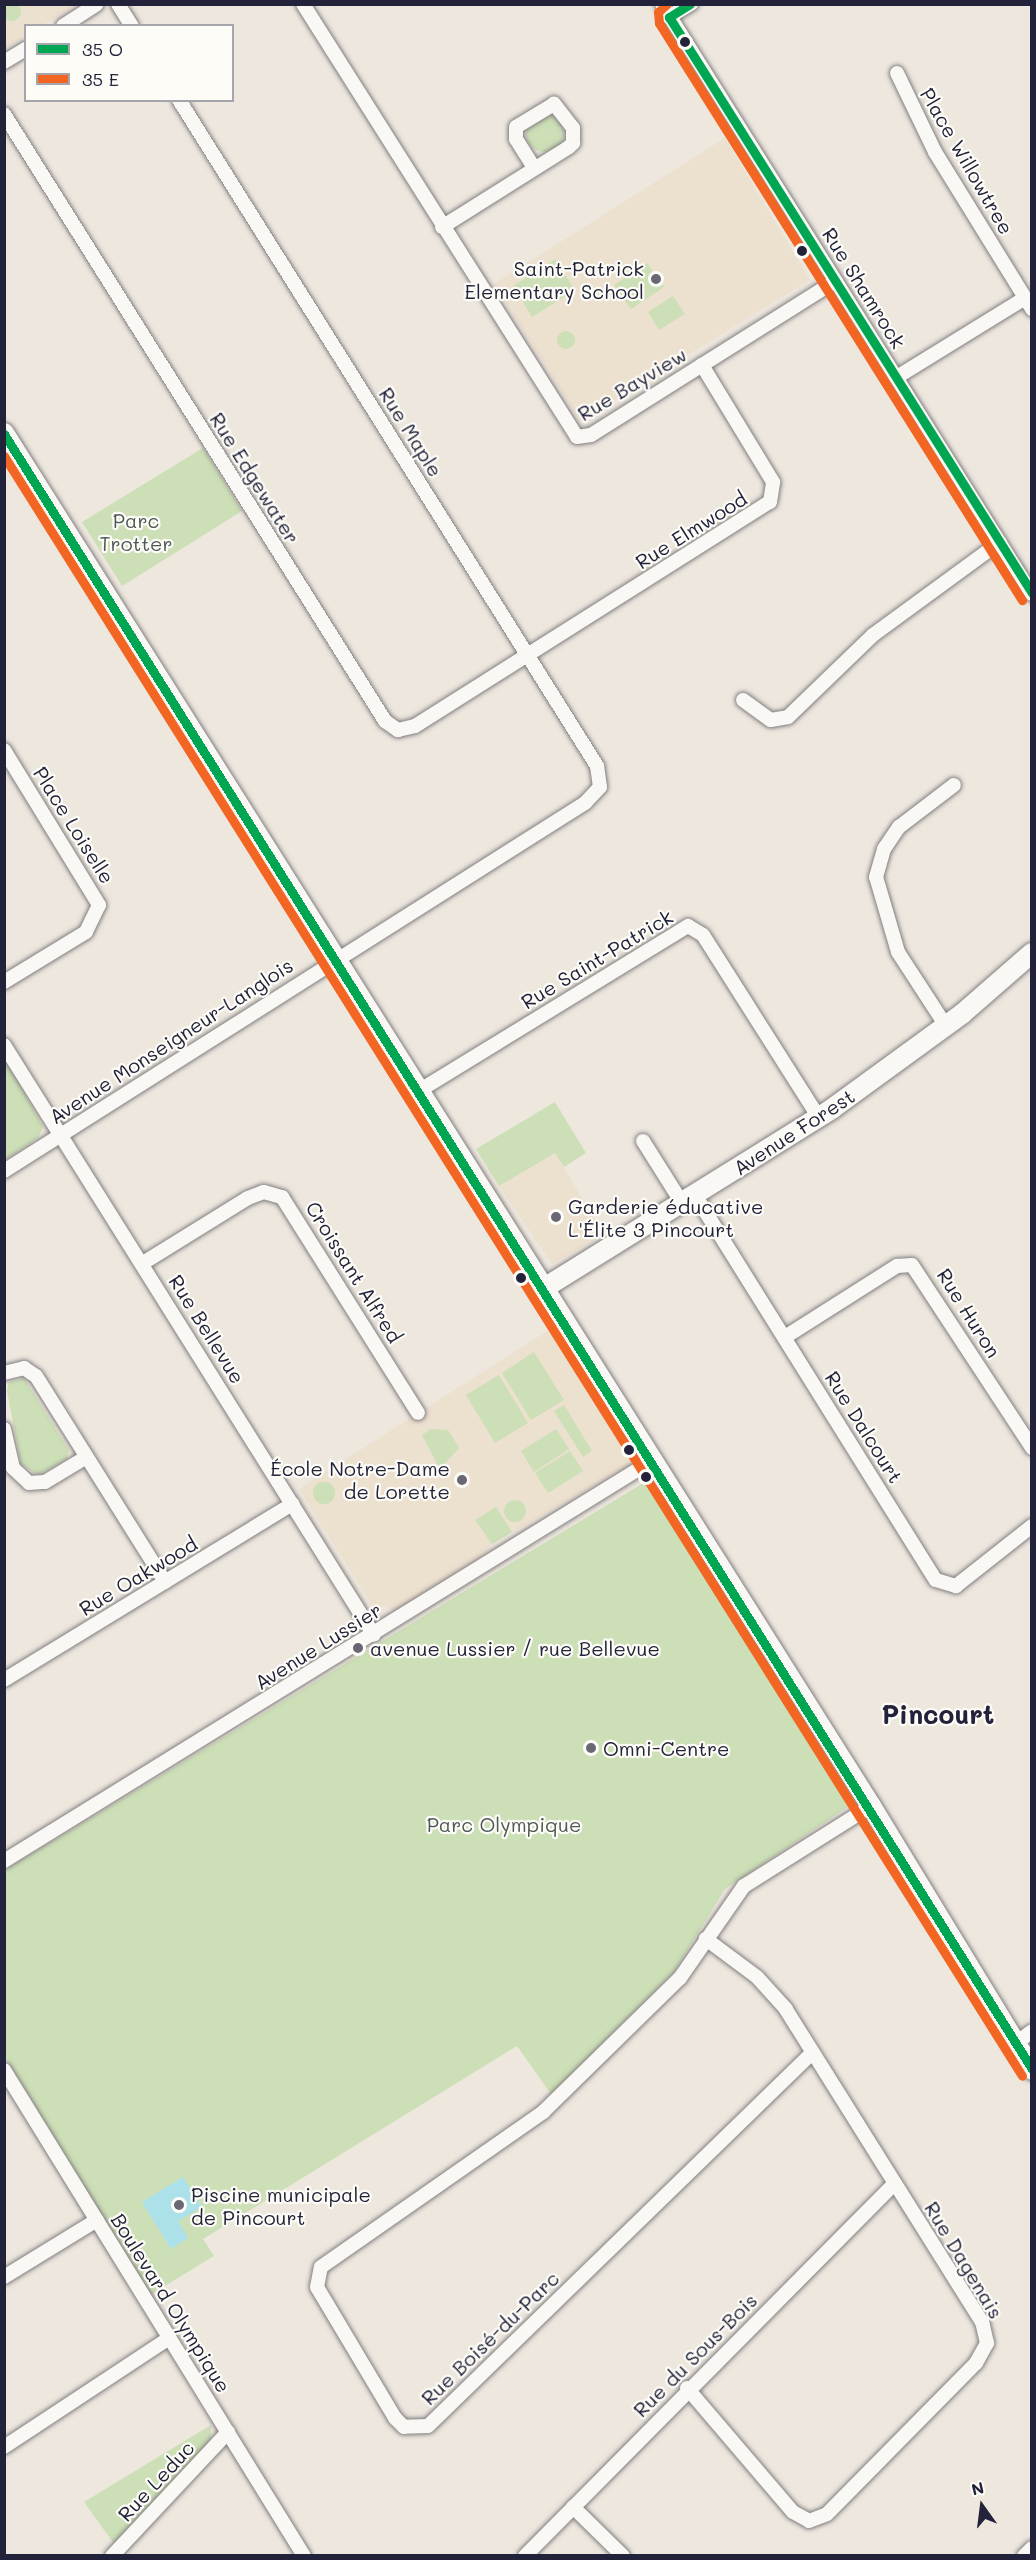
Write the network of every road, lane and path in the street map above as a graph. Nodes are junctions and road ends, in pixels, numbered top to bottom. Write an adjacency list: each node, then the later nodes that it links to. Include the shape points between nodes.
1 (97, 4): 6 (street)
2 (118, 4): 7 (street)
3 (303, 4): 14 (street, Rue Bayview)
4 (691, 4): 5 (street)
5 (666, 11): 15 (street, Rue Shamrock)
6 (66, 24)
7 (131, 24)
8 (24, 50): 9 (street)
9 (4, 62)
10 (897, 73): 16 (street, Place Willowtree, via 934,152)
11 (181, 102): 22 (street, Rue Maple)
12 (4, 114): 22 (street, Rue Edgewater, via 390,727 416,726)
13 (534, 168): 13 (street, via 575,139 573,128 554,104 516,127); 14 (street)
14 (442, 226): 17 (street, Rue Bayview, via 577,437 591,435)
15 (836, 281): 17 (street, Rue Bayview); 18 (street, Rue Shamrock)
16 (1028, 304): 18 (street, Place Willowtree)
17 (702, 365): 22 (street, Rue Elmwood, via 773,482 770,502)
18 (897, 377): 20 (street, Rue Shamrock)
19 (4, 433): 28 (street)
20 (1000, 542): 21 (street, Rue Shamrock); 23 (street, via 873,634 788,717 771,720)
21 (1032, 594)
22 (527, 655): 26 (street, Rue Maple, via 597,766)
23 (743, 700)
24 (4, 750): 29 (street, Place Loiselle, via 99,905 86,932)
25 (954, 785): 30 (street, via 899,827 884,849 876,877 898,952)
26 (600, 787): 28 (street, Avenue Monseigneur-Langlois, via 585,803)
27 (1032, 953): 30 (street, Avenue Forest)
28 (335, 960): 32 (street); 34 (street, Avenue Monseigneur-Langlois)
29 (4, 982)
30 (946, 1026): 33 (street, Avenue Forest)
31 (4, 1045): 34 (street, Rue Bellevue)
32 (417, 1092): 33 (street, Rue Saint-Patrick, via 688,926 703,935); 39 (street)
33 (819, 1118): 37 (street, Avenue Forest)
34 (62, 1134): 36 (street, Avenue Monseigneur-Langlois); 38 (street, Rue Bellevue)
35 (643, 1141): 37 (street, Rue Dalcourt)
36 (4, 1172)
37 (689, 1199): 39 (street, Avenue Forest); 40 (street, Rue Dalcourt)
38 (143, 1263): 42 (street, Croissant Alfred, via 248,1198 264,1192 282,1197); 47 (street, Rue Bellevue)
39 (541, 1290): 46 (street)
40 (785, 1337): 44 (street, Rue Huron, via 897,1266 912,1265); 48 (street, Rue Dalcourt, via 942,1584 963,1582)
41 (4, 1373): 45 (street, via 24,1368 36,1376)
42 (418, 1413)
43 (4, 1429): 45 (street, via 13,1468 29,1483 45,1482)
44 (1032, 1448)
45 (85, 1458): 49 (street)
46 (650, 1462): 50 (street, Avenue Lussier); 52 (street)
47 (292, 1504): 49 (street, Rue Oakwood); 50 (street, Rue Bellevue)
48 (1032, 1526)
49 (165, 1582): 51 (street, Rue Oakwood)
50 (374, 1635): 53 (street, Avenue Lussier)
51 (4, 1680)
52 (871, 1806): 54 (street, Rue Boisé-du-Parc, via 744,1886); 57 (street)
53 (4, 1861)
54 (706, 1939): 56 (street, Rue Dagenais, via 771,1992); 56 (street, Rue Boisé-du-Parc, via 660,2001 543,2112 321,2267 317,2287 395,2418 404,2427 428,2426)
55 (1032, 2031): 57 (street)
56 (812, 2052): 59 (street, Rue Dagenais)
57 (1026, 2057)
58 (4, 2070): 60 (street, Boulevard Olympique)
59 (894, 2184): 63 (street, Rue du Sous-Bois); 63 (street, Rue Dagenais, via 982,2322 986,2349 827,2514 809,2521 792,2512)
60 (97, 2220): 61 (street); 62 (street, Boulevard Olympique)
61 (4, 2277)
62 (169, 2338): 64 (street, Boulevard Olympique); 65 (street)
63 (687, 2388): 66 (street, Rue du Sous-Bois)
64 (228, 2432): 68 (street, Rue Leduc); 69 (street, Boulevard Olympique)
65 (4, 2446)
66 (573, 2507): 70 (street, Rue du Sous-Bois); 71 (street)
67 (1032, 2548): 72 (street)
68 (112, 2556)
69 (304, 2556)
70 (525, 2556)
71 (623, 2556)
72 (1024, 2556)

